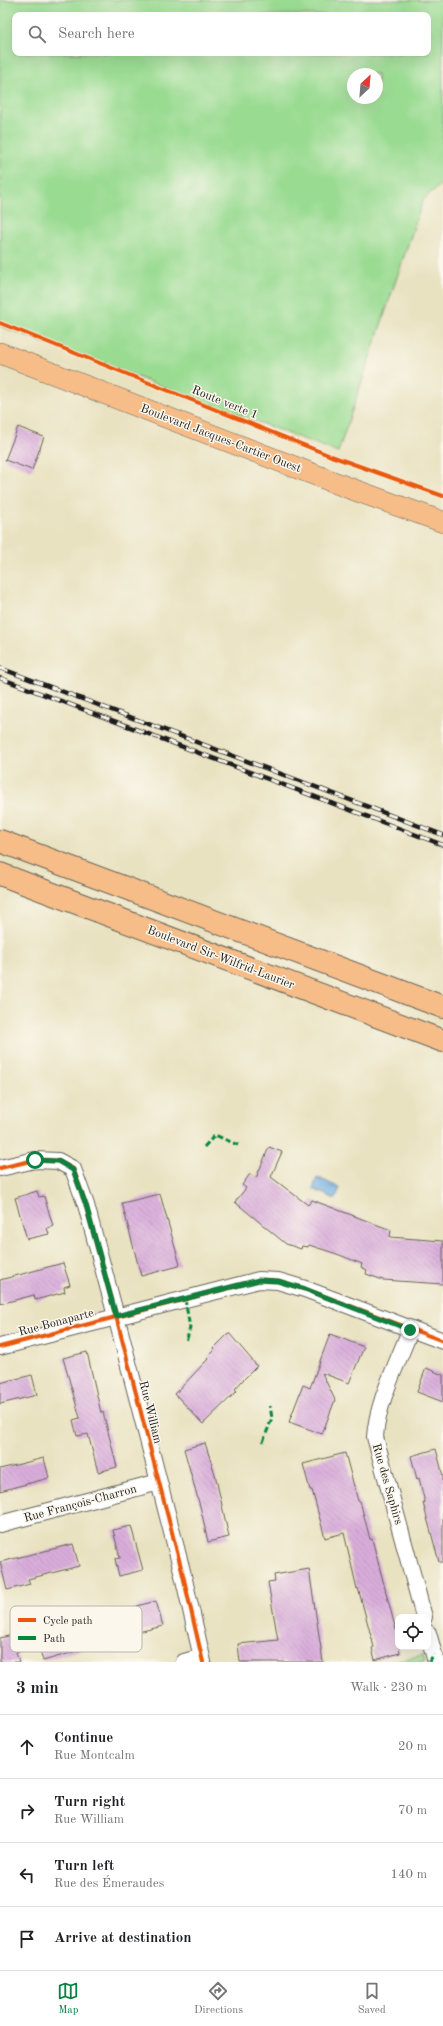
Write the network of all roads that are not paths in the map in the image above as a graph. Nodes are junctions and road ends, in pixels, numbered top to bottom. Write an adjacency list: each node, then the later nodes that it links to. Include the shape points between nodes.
1 (0, 353): 2 (main road, Boulevard Jacques-Cartier Ouest)
2 (443, 522)
3 (0, 841): 5 (highway)
4 (0, 874): 6 (highway, Boulevard Sir-Wilfrid-Laurier)
5 (443, 1007)
6 (443, 1041)
7 (0, 1168): 8 (street, Rue William, via 35,1160 58,1161 73,1170 86,1205)
8 (116, 1316): 9 (street, Rue Bonaparte, via 259,1280 272,1280 305,1289); 11 (street, Rue Bonaparte); 12 (street, Rue William)
9 (410, 1330): 10 (street, Rue Bonaparte); 14 (street, Rue des Saphirs, via 382,1403 375,1437)
10 (443, 1341)
11 (0, 1347)
12 (159, 1482): 13 (street, Rue François-Charron); 16 (street, Rue William)
13 (0, 1524)
14 (423, 1614)
15 (431, 1644): 18 (street)
16 (203, 1660): 17 (street)
17 (184, 1662)
18 (436, 1662)

